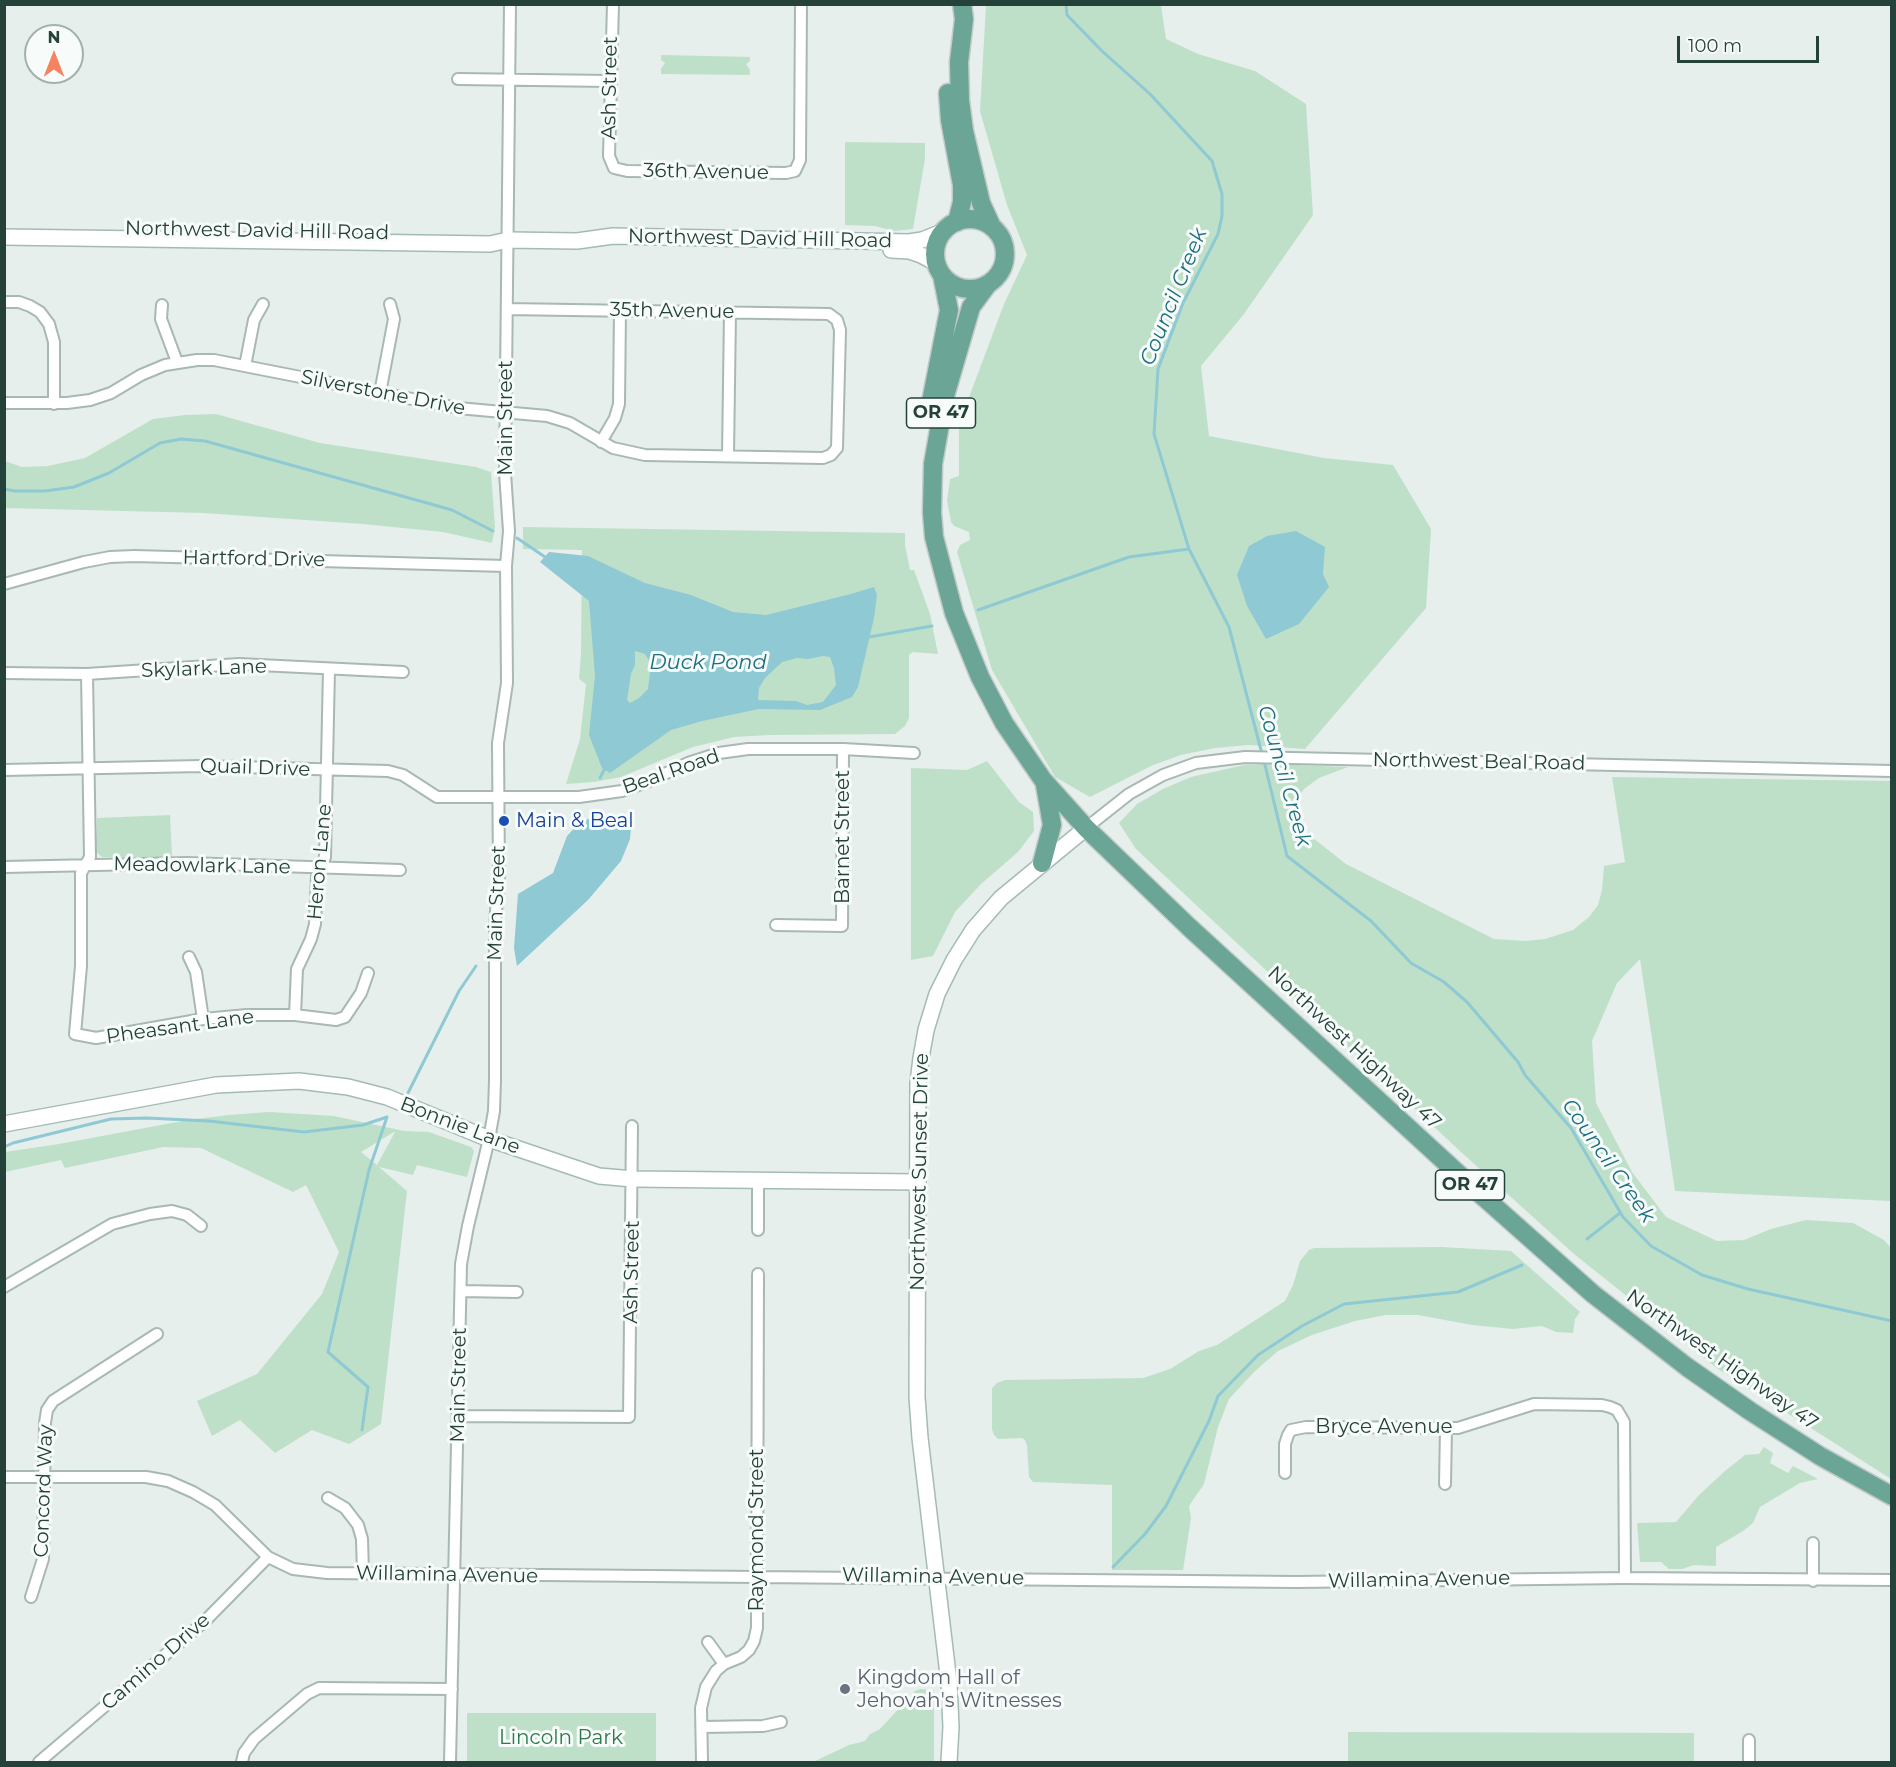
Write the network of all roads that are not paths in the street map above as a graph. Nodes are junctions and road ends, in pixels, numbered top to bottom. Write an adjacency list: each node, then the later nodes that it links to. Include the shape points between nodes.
1 (510, 4): 6 (street, Main Street)
2 (613, 4): 7 (street, Ash Street)
3 (801, 4): 8 (street, 36th Avenue, via 800,160 795,171)
4 (962, 5): 10 (main road, via 954,17 948,54 950,120 962,185 962,202); 11 (main road, via 959,62 964,131 981,203)
5 (458, 79): 6 (street)
6 (509, 79): 7 (street); 13 (street, Main Street)
7 (610, 81): 8 (street, Ash Street, via 609,156)
8 (617, 169)
9 (4, 227): 13 (street, Northwest David Hill Road, via 484,234)
10 (950, 227): 11 (main road, via 975,220); 14 (street, Northwest David Hill Road, via 909,242 613,236); 15 (main road, via 937,242)
11 (992, 227): 16 (main road, via 999,235 1004,256 1002,267)
12 (4, 237): 13 (street, Northwest David Hill Road, via 484,244)
13 (508, 240): 14 (street, Northwest David Hill Road); 21 (street, Main Street)
14 (577, 241): 15 (street, Northwest David Hill Road, via 589,246 897,250 921,255)
15 (939, 269): 16 (main road, via 949,282 968,289); 33 (main road, Northwest Highway 47, via 949,310 925,430 926,504)
16 (988, 284): 33 (main road, Northwest Highway 47 / OR 47, via 971,307 945,396 933,464)
17 (4, 302): 28 (street, via 19,302 33,308 49,324 54,342)
18 (263, 304): 25 (street, via 254,320)
19 (390, 304): 26 (street, via 394,319)
20 (162, 305): 24 (street, via 161,319)
21 (507, 309): 22 (street, 35th Avenue); 29 (street, Main Street)
22 (620, 310): 23 (street, 35th Avenue); 30 (street, via 619,404)
23 (730, 312): 31 (street, 35th Avenue, via 825,313 835,318 840,329 838,441); 32 (street)
24 (177, 362): 25 (street, Silverstone Drive, via 214,360); 28 (street, Silverstone Drive, via 100,397)
25 (245, 366): 26 (street, Silverstone Drive)
26 (380, 393): 29 (street, Silverstone Drive, via 459,408)
27 (4, 403): 28 (street, Silverstone Drive)
28 (54, 404)
29 (506, 412): 30 (street, Silverstone Drive, via 565,421); 34 (street, Main Street)
30 (601, 442): 32 (street, Silverstone Drive, via 645,455)
31 (833, 453): 32 (street, Silverstone Drive, via 823,458)
32 (728, 456)
33 (932, 513): 46 (main road, Northwest Highway 47 / OR 47, via 947,591 971,657 1004,723)
34 (506, 566): 35 (street, Hartford Drive, via 134,556 84,562); 47 (street, Main Street, via 507,683 498,743)
35 (4, 584)
36 (329, 669): 37 (street, Skylark Lane); 39 (street, Skylark Lane, via 240,664); 44 (street, Heron Lane)
37 (403, 672)
38 (4, 673): 39 (street, Skylark Lane)
39 (87, 674): 42 (street, Pheasant Lane)
40 (843, 749): 41 (street, Beal Road); 47 (street, Beal Road, via 748,749 719,753 622,790 579,797); 54 (street, Barnet Street, via 842,926)
41 (914, 753)
42 (88, 768): 43 (street, Quail Drive); 44 (street, Quail Drive); 50 (street, Pheasant Lane, via 90,857)
43 (4, 770)
44 (327, 770): 47 (street, Quail Drive, via 394,772 436,797); 52 (street, Heron Lane, via 325,856)
45 (1892, 771): 48 (street, Northwest Beal Road, via 1245,757 1196,763 1163,775 1129,794)
46 (1044, 780): 48 (main road, Northwest Highway 47 / OR 47); 49 (main road, via 1053,825)
47 (499, 798): 61 (street, Main Street, via 495,1080)
48 (1086, 828): 49 (street, Northwest Sunset Drive); 78 (main road, Northwest Highway 47 / OR 47, via 1476,1191 1593,1294 1734,1401)
49 (1042, 863): 64 (street, Northwest Sunset Drive, via 980,922 937,994 919,1071)
50 (86, 865): 51 (street, Meadowlark Lane); 52 (street, Meadowlark Lane, via 187,863); 58 (street, Pheasant Lane, via 81,873 81,966 75,1034 96,1038)
51 (4, 867)
52 (321, 868): 53 (street, Meadowlark Lane); 57 (street, Heron Lane, via 317,876 315,924 297,969)
53 (400, 870)
54 (776, 925)
55 (189, 957): 58 (street, via 196,972)
56 (368, 973): 57 (street, Pheasant Lane, via 361,993 345,1017 336,1020)
57 (295, 1015): 58 (street, Pheasant Lane)
58 (203, 1019)
59 (4, 1124): 61 (street, Bonnie Lane, via 206,1086 299,1082 369,1092)
60 (632, 1126): 62 (street, Ash Street)
61 (489, 1139): 62 (street, Bonnie Lane, via 584,1173); 69 (street, Main Street, via 464,1248)
62 (633, 1179): 63 (street, Bonnie Lane); 72 (street, Ash Street, via 629,1417)
63 (758, 1180): 64 (street, Bonnie Lane); 66 (street)
64 (918, 1182): 85 (street, Northwest Sunset Drive, via 917,1397)
65 (201, 1226): 68 (street, via 187,1215 172,1211 111,1224)
66 (758, 1230)
67 (758, 1274): 84 (street, Raymond Street)
68 (4, 1287)
69 (461, 1291): 70 (street); 72 (street, Main Street)
70 (517, 1293)
71 (157, 1334): 76 (street, Concord Way, via 53,1401 45,1423)
72 (459, 1416): 83 (street, Main Street)
73 (1446, 1428): 74 (street, Bryce Avenue, via 1292,1430 1285,1444); 77 (street); 86 (street, Bryce Avenue, via 1466,1427 1534,1404 1602,1405 1617,1410 1624,1430)
74 (1285, 1473)
75 (4, 1477): 76 (street, Willamina Avenue)
76 (45, 1477): 81 (street, Willamina Avenue, via 146,1477 168,1481 215,1505); 89 (street, Concord Way, via 44,1559)
77 (1445, 1484)
78 (1892, 1496)
79 (328, 1498): 82 (street, via 345,1508 358,1526)
80 (1812, 1543): 88 (street)
81 (268, 1557): 82 (street, Willamina Avenue, via 308,1572); 96 (street, Camino Drive, via 205,1621)
82 (363, 1573): 83 (street, Willamina Avenue)
83 (455, 1575): 84 (street, Willamina Avenue); 92 (street, Main Street)
84 (757, 1577): 85 (street, Willamina Avenue); 91 (street, Raymond Street, via 754,1641 741,1657)
85 (937, 1577): 86 (street, Willamina Avenue, via 1296,1582); 100 (street, Northwest Sunset Drive, via 950,1696)
86 (1625, 1578): 88 (street, Willamina Avenue)
87 (1892, 1580): 88 (street, Willamina Avenue)
88 (1813, 1581)
89 (31, 1598)
90 (708, 1642): 91 (street)
91 (724, 1664): 94 (street, Raymond Street, via 706,1687)
92 (452, 1689): 97 (street, via 319,1688 254,1739); 98 (street, Main Street)
93 (781, 1722): 94 (street)
94 (702, 1727): 99 (street, Raymond Street)
95 (1749, 1740): 101 (street)
96 (39, 1762)
97 (242, 1762)
98 (450, 1762)
99 (702, 1762)
100 (949, 1762)
101 (1749, 1762)

